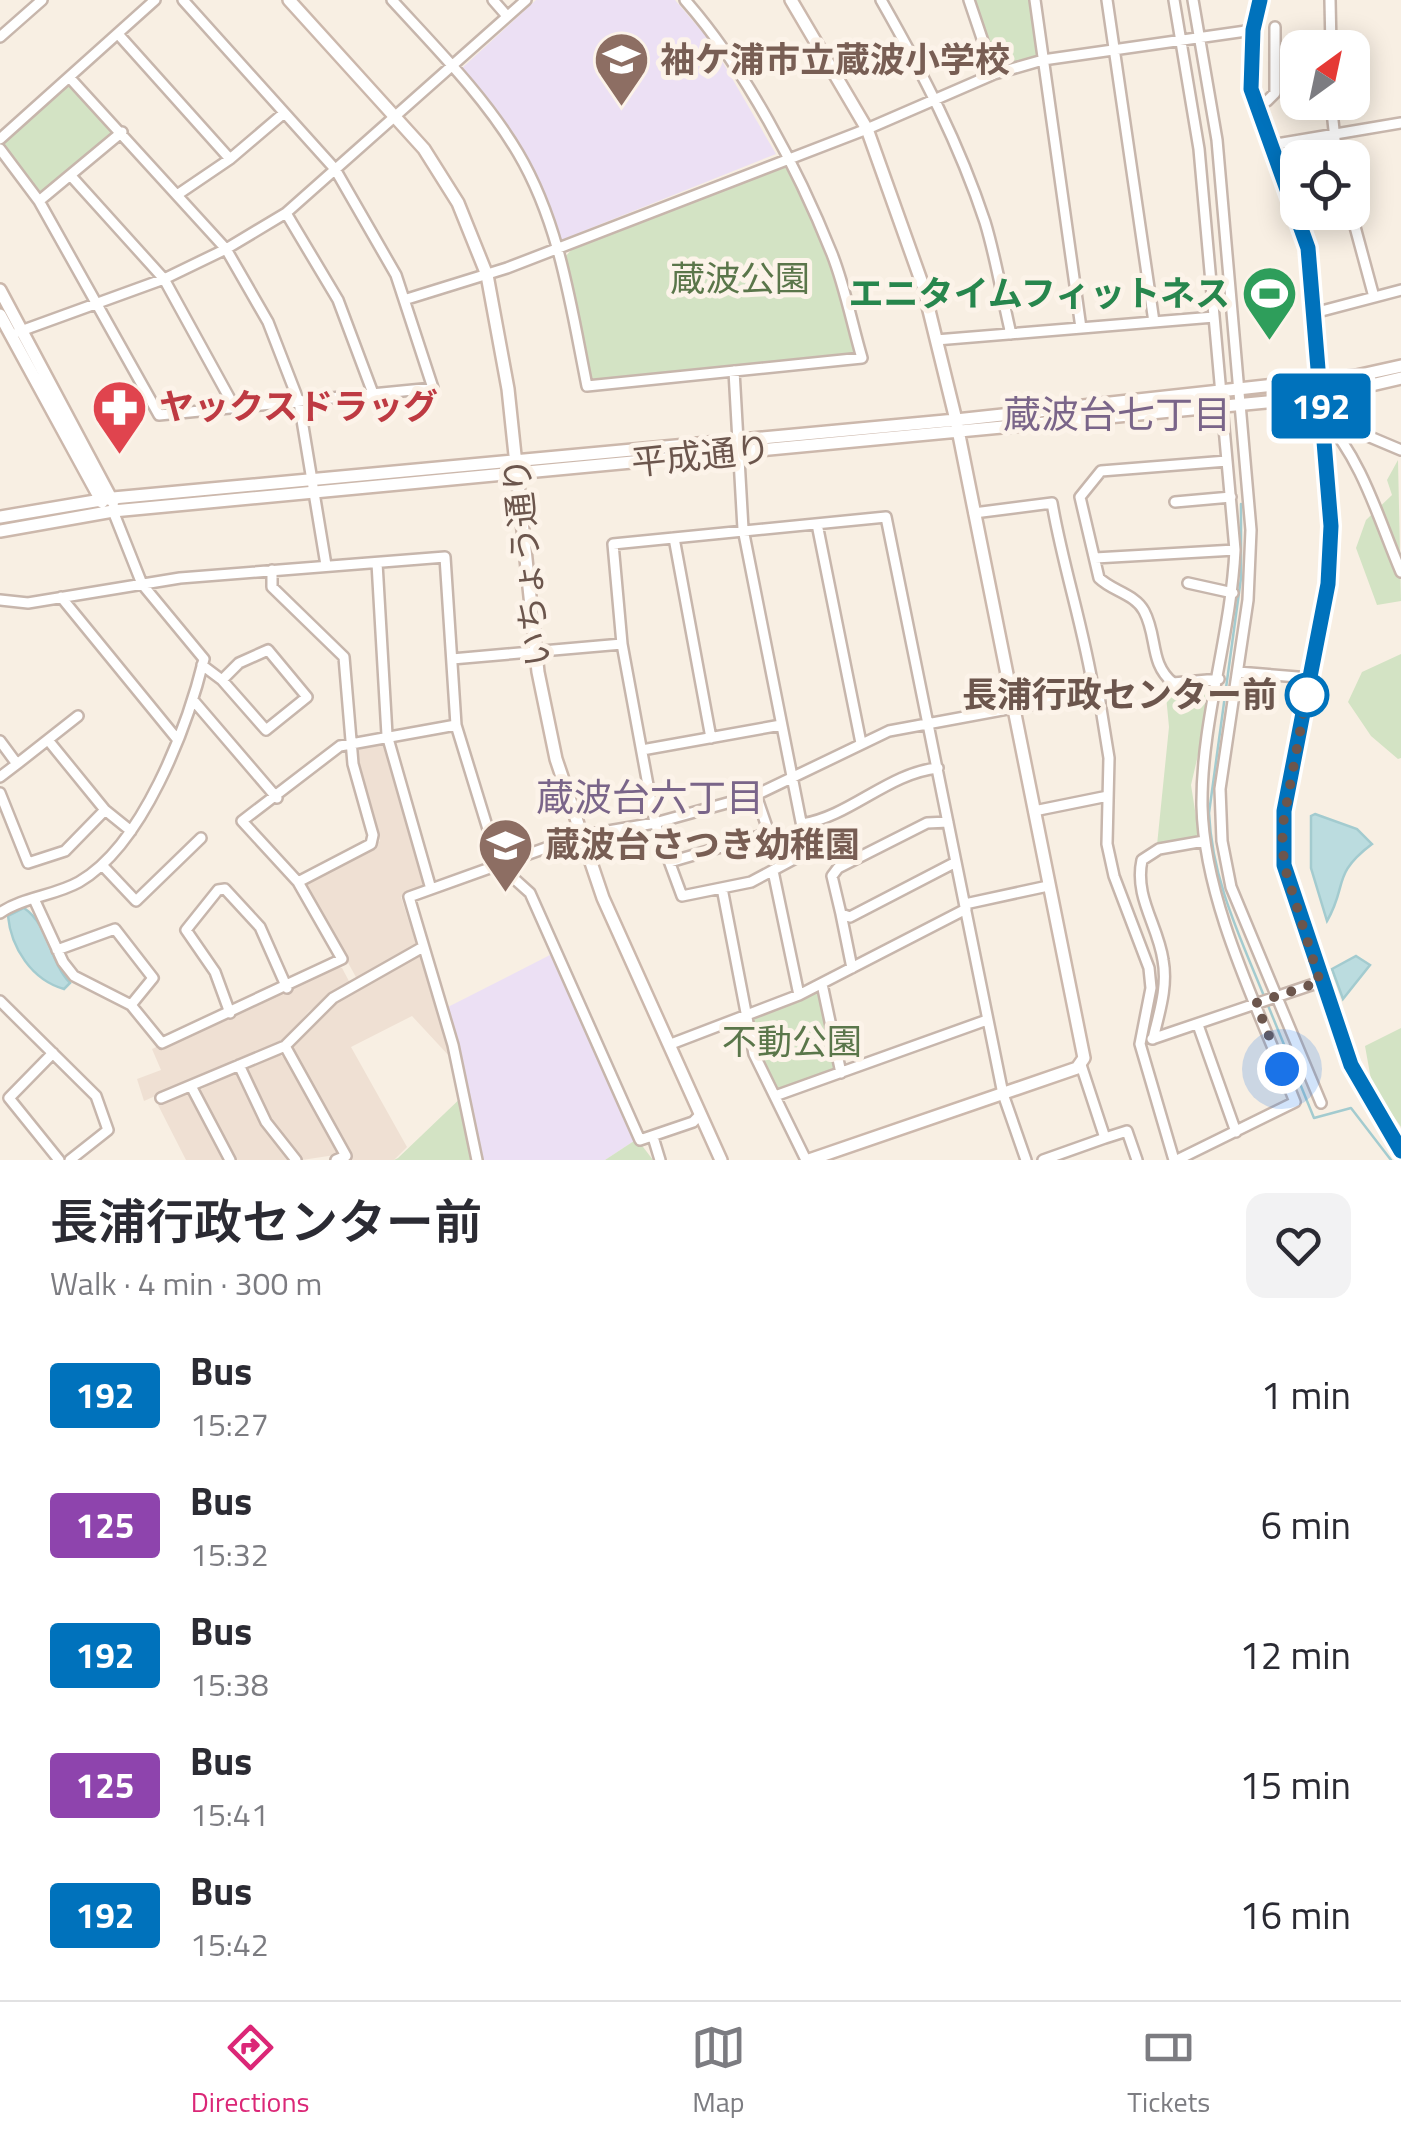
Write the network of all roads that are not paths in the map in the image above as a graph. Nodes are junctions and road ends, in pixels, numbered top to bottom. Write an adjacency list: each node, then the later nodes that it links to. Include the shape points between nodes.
1 (42, 0): 23 (street)
2 (155, 0): 22 (street)
3 (183, 0): 35 (street)
4 (289, 0): 36 (street, いちょう通り)
5 (392, 0): 30 (street)
6 (492, 0): 18 (street)
7 (526, 0): 18 (street)
8 (685, 0): 47 (street, via 718,38)
9 (791, 0): 39 (street)
10 (881, 0): 33 (street)
11 (969, 0): 31 (street)
12 (1035, 0): 29 (street)
13 (1108, 0): 27 (street)
14 (1174, 0): 25 (street)
15 (1193, 0): 24 (street)
16 (1260, 0): 20 (street)
17 (1330, 0): 21 (street)
18 (508, 16): 30 (street)
19 (1276, 27): 28 (street)
20 (1253, 30): 24 (street); 26 (street)
21 (1331, 30)
22 (118, 34): 32 (street); 46 (street)
23 (0, 37)
24 (1199, 38): 25 (street); 76 (street, via 1218,140)
25 (1180, 40): 27 (street); 65 (street, via 1199,148)
26 (1252, 47): 28 (street); 34 (street)
27 (1115, 50): 29 (street); 66 (street)
28 (1275, 50): 34 (street, via 1275,93)
29 (1044, 60): 31 (street); 67 (street)
30 (452, 66): 36 (street); 54 (street, via 518,154)
31 (994, 74): 33 (street)
32 (69, 77): 40 (street); 42 (street)
33 (937, 98): 39 (street); 69 (street, via 986,226)
34 (1254, 103): 44 (street)
35 (284, 113): 46 (street); 48 (street)
36 (394, 116): 48 (street); 56 (street, いちょう通り, via 446,181)
37 (1331, 120): 41 (street)
38 (1401, 123): 41 (street)
39 (867, 130): 47 (street); 71 (street, via 905,228)
40 (122, 132): 49 (street); 50 (street)
41 (1331, 134): 43 (street); 44 (street)
42 (0, 139)
43 (1332, 140)
44 (1270, 145): 63 (street, via 1305,236)
45 (0, 149): 51 (street)
46 (230, 159): 50 (street)
47 (786, 160): 54 (street); 73 (street, via 832,255 862,358)
48 (335, 169): 52 (street); 61 (street)
49 (71, 176): 51 (street); 57 (street)
50 (177, 195): 55 (street)
51 (39, 201): 62 (street)
52 (286, 214): 55 (street); 77 (street, via 338,300)
53 (1356, 230): 60 (street)
54 (559, 248): 56 (street); 73 (street, via 588,386)
55 (226, 249): 57 (street); 80 (street, via 268,322)
56 (487, 275): 61 (street); 87 (street, いちょう通り)
57 (164, 278): 62 (street); 81 (street)
58 (0, 290): 68 (street)
59 (1401, 290): 60 (street)
60 (1374, 296): 63 (street)
61 (406, 299): 77 (street, via 433,388)
62 (95, 304): 68 (street); 81 (street, via 159,415)
63 (1314, 313): 75 (street)
64 (0, 316): 70 (street)
65 (1214, 317): 66 (street); 78 (street)
66 (1154, 322): 67 (street)
67 (1081, 328): 69 (street)
68 (24, 330): 70 (street); 91 (street)
69 (1010, 334): 71 (street)
70 (11, 335): 91 (street)
71 (936, 340): 83 (street)
72 (1401, 366): 75 (street, 平成通り)
73 (734, 371): 84 (street)
74 (1401, 378): 79 (street, 平成通り)
75 (1318, 379): 76 (street, 平成通り); 79 (street)
76 (1242, 395): 78 (street, 平成通り); 79 (street, 平成通り); 114 (street, via 1251,565)
77 (374, 396): 80 (street)
78 (1221, 397): 83 (street, 平成通り); 86 (street)
79 (1320, 397): 82 (street)
80 (299, 402): 81 (street); 88 (street)
81 (236, 410)
82 (1322, 416): 85 (street); 103 (street, via 1378,508); 116 (street, via 1331,557)
83 (957, 426): 84 (street, 平成通り); 92 (street)
84 (740, 447): 87 (street, 平成通り); 95 (street)
85 (1401, 450)
86 (1227, 461): 89 (street); 99 (street, via 1101,471 1080,497)
87 (516, 468): 88 (street, 平成通り); 110 (street, いちょう通り)
88 (312, 486): 91 (street, 平成通り); 101 (street)
89 (1231, 497): 90 (street); 98 (street)
90 (1175, 502)
91 (108, 503): 93 (street, 平成通り); 96 (street, 平成通り); 105 (street)
92 (974, 513): 118 (street, via 1052,503); 120 (street)
93 (0, 517)
94 (817, 524): 95 (street); 122 (street, via 886,517); 130 (street)
95 (742, 529): 97 (street); 124 (street)
96 (0, 531)
97 (674, 538): 109 (street, via 613,544); 126 (street)
98 (1235, 550): 99 (street); 106 (street)
99 (1095, 558): 115 (street, via 1103,582 1146,614 1159,671 1174,683)
100 (377, 563): 101 (street); 111 (street, via 445,557); 125 (street)
101 (326, 565): 102 (street)
102 (272, 570): 105 (street); 131 (street, via 272,587 344,657)
103 (1401, 572)
104 (1188, 583): 106 (street)
105 (142, 584): 107 (street); 113 (street, via 204,659)
106 (1233, 593): 112 (street)
107 (61, 597): 108 (street); 127 (street)
108 (0, 600)
109 (622, 644): 110 (street); 132 (street)
110 (536, 652): 111 (street); 147 (street, いちょう通り)
111 (452, 660): 123 (street)
112 (1222, 660): 114 (street); 115 (street)
113 (202, 665): 117 (street); 119 (street)
114 (1239, 668): 116 (street); 170 (street, via 1220,789 1222,841)
115 (1219, 678): 149 (street, via 1203,785)
116 (1310, 678): 166 (street, via 1282,829 1284,865)
117 (222, 680): 117 (street, via 266,730 308,697 268,650)
118 (1094, 693): 120 (street); 139 (street, via 1109,758)
119 (194, 700): 127 (street); 140 (street)
120 (1014, 709): 122 (street); 142 (street)
121 (78, 716): 129 (street)
122 (928, 722): 130 (street); 134 (street)
123 (456, 724): 125 (street); 153 (street)
124 (781, 724): 126 (street); 136 (street)
125 (388, 735): 131 (street); 157 (street)
126 (710, 738): 132 (street)
127 (177, 739): 146 (street)
128 (0, 740): 133 (street)
129 (48, 740): 133 (street); 141 (street)
130 (861, 743): 136 (street)
131 (350, 744): 140 (street); 155 (street, via 371,844)
132 (642, 750): 144 (street)
133 (17, 764): 135 (street)
134 (938, 768): 143 (street); 145 (street, via 919,770 824,820)
135 (0, 777)
136 (792, 778): 138 (street); 145 (street)
137 (0, 793): 141 (street, via 28,863 65,851)
138 (756, 795): 144 (street); 150 (street, via 769,833)
139 (1108, 796): 142 (street); 179 (street, via 1106,844 1149,968)
140 (276, 798): 155 (street, via 242,822)
141 (105, 810): 146 (street)
142 (1034, 811): 156 (street)
143 (948, 822): 151 (street); 162 (street, via 927,823 838,868 832,876)
144 (655, 823): 147 (street); 150 (street)
145 (802, 824): 154 (street, via 805,856)
146 (131, 831): 152 (street)
147 (579, 836): 153 (street); 178 (street, いちょう通り)
148 (201, 838): 152 (street, via 136,900)
149 (1204, 841): 170 (street, via 1215,889); 177 (street, via 1159,849 1142,860 1138,877 1164,966)
150 (670, 862): 158 (street, via 682,896)
151 (956, 862): 160 (street); 162 (street, via 850,916)
152 (102, 865): 159 (street, via 68,888)
153 (499, 865): 157 (street); 192 (street, via 530,893 640,1140)
154 (773, 871): 158 (street); 169 (street)
155 (298, 882): 168 (street, via 342,959)
156 (1048, 886): 160 (street); 183 (street)
157 (431, 888): 163 (street, via 409,897)
158 (722, 888): 174 (street)
159 (34, 899): 161 (street); 164 (street)
160 (965, 906): 165 (street); 175 (street)
161 (0, 913)
162 (841, 914): 165 (street)
163 (423, 947): 180 (street, via 334,998); 200 (street)
164 (57, 950): 172 (street, via 74,976); 172 (street, via 115,929 153,978)
165 (852, 968): 167 (street)
166 (1320, 982): 170 (street); 194 (street, via 1361,1086)
167 (822, 984): 169 (street); 184 (street)
168 (287, 988): 173 (street); 173 (street, via 260,927 218,890 186,930 215,972)
169 (799, 995): 174 (street)
170 (1266, 1000): 176 (street); 189 (street); 191 (street, via 1295,1102)
171 (0, 1001): 181 (street)
172 (131, 1005): 173 (street, via 162,1043)
173 (230, 1013)
174 (747, 1014): 178 (street); 187 (street, via 754,1054)
175 (988, 1020): 184 (street); 186 (street)
176 (1198, 1025): 177 (street); 191 (street)
177 (1153, 1039): 179 (street)
178 (671, 1044): 190 (street, いちょう通り)
179 (1140, 1044): 207 (street)
180 (285, 1046): 182 (street); 199 (street, via 346,1156)
181 (53, 1053): 195 (street, via 9,1098); 196 (street, via 96,1096 108,1130)
182 (239, 1065): 185 (street); 198 (street, via 266,1122)
183 (1081, 1065): 186 (street); 193 (street)
184 (840, 1074): 187 (street)
185 (191, 1086): 188 (street); 197 (street)
186 (1003, 1094): 203 (street); 204 (street)
187 (775, 1096): 203 (street)
188 (160, 1098)
189 (1321, 1103)
190 (700, 1114): 192 (street); 202 (street, いちょう通り)
191 (1236, 1132): 207 (street)
192 (653, 1137): 201 (street)
193 (1105, 1138): 205 (street); 206 (street, via 1128,1131)
194 (1401, 1151)
195 (60, 1160)
196 (70, 1160)
197 (230, 1160)
198 (296, 1160)
199 (336, 1160)
200 (477, 1160)
201 (660, 1160)
202 (721, 1160)
203 (808, 1160)
204 (1026, 1160)
205 (1044, 1160)
206 (1137, 1160)
207 (1176, 1160)

